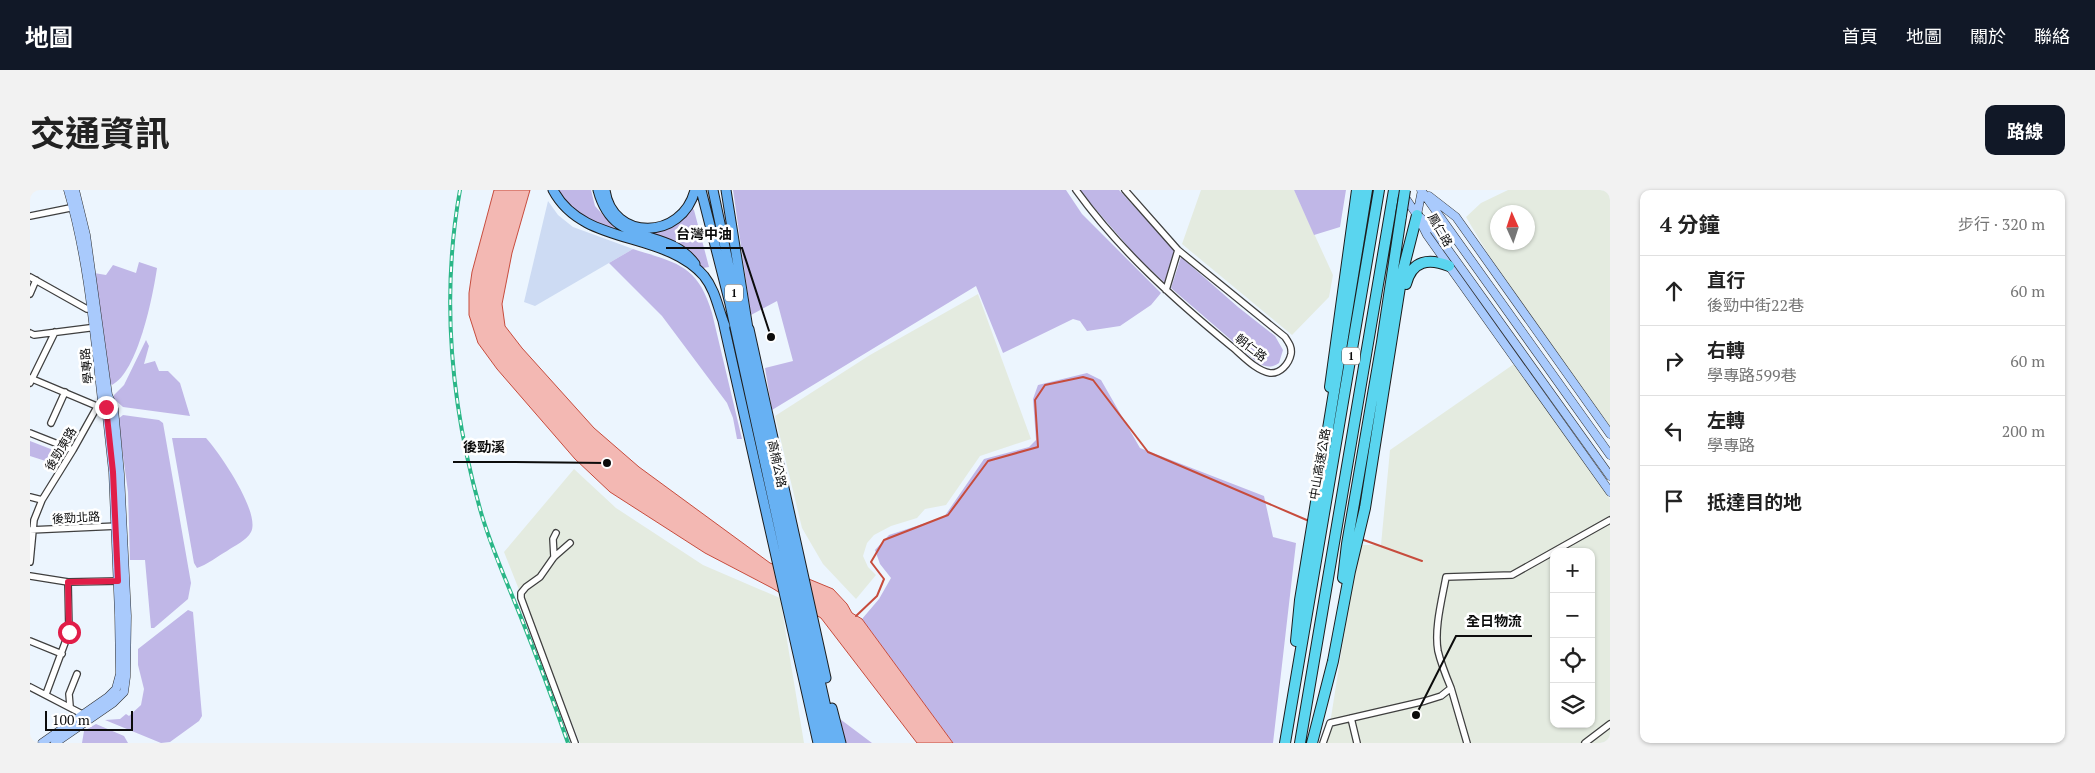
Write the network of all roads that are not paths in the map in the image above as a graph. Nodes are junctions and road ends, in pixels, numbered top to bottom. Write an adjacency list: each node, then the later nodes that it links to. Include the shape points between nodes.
1 (68, 190): 19 (main road, 學專路)
2 (75, 190): 19 (main road, 學專路)
3 (553, 190): 24 (main road, via 579,219 668,251)
4 (598, 190): 24 (main road, via 604,211 621,226 679,249 691,258)
5 (605, 190): 6 (main road, via 614,213 626,223 654,228 681,217 692,202)
6 (695, 190)
7 (701, 190): 29 (main road, 高楠公路 / 1)
8 (713, 190): 32 (main road, 高楠公路 / 1)
9 (726, 190): 32 (main road)
10 (1076, 190): 26 (street, 朝仁路, via 1137,262)
11 (1125, 190): 22 (street, 朝仁路)
12 (1357, 190): 47 (highway)
13 (1367, 190): 47 (highway)
14 (1379, 190): 53 (highway, 中山高速公路 / 1)
15 (1394, 190): 85 (highway, 1)
16 (1400, 190): 21 (main road)
17 (1405, 190): 57 (highway, bridge)
18 (1422, 190): 21 (main road); 44 (main road, 鳳仁路, via 1456,217); 46 (main road, 鳳仁路)
19 (76, 207): 20 (street); 28 (main road, 學專路)
20 (30, 216)
21 (1417, 216): 23 (main road, 鳳仁路); 35 (highway, via 1405,258); 48 (main road, 鳳仁路, via 1434,230)
22 (1178, 250): 26 (street); 26 (street, 朝仁路, via 1285,337 1291,347 1291,357 1279,371 1260,370)
23 (1449, 266): 35 (highway, via 1432,261 1421,263 1412,270); 49 (main road, 鳳仁路)
24 (702, 275): 30 (main road, via 716,296)
25 (33, 279): 27 (street); 28 (street, via 87,309)
26 (1166, 290)
27 (30, 294)
28 (94, 308): 31 (main road, 學專路)
29 (733, 319): 36 (main road); 37 (main road, 高楠公路 / 1)
30 (723, 322): 36 (main road); 37 (main road, 高楠公路 / 1)
31 (97, 327): 33 (street); 41 (main road, 學專路, via 102,400); 54 (main road, 學專路, via 108,395 114,409)
32 (745, 329): 37 (main road, 高楠公路 / 1); 37 (main road, via 750,350)
33 (56, 332): 34 (street); 38 (street)
34 (30, 333)
35 (1390, 343): 57 (highway, via 1370,485)
36 (734, 347): 37 (main road)
37 (746, 371): 59 (main road, 高楠公路 / 1); 65 (main road, 高楠公路 / 1, via 798,560)
38 (31, 380): 39 (street)
39 (65, 392): 40 (street); 42 (street)
40 (97, 406): 41 (street); 45 (street, 後勁東路)
41 (106, 407): 54 (main road, 學專路)
42 (51, 423)
43 (30, 433): 45 (street)
44 (1610, 434)
45 (73, 450): 51 (street, 後勁東路)
46 (1610, 455)
47 (1320, 472): 53 (highway)
48 (1610, 476)
49 (1610, 492)
50 (30, 496): 51 (street)
51 (42, 500): 55 (street, 後勁東路)
52 (1610, 520): 70 (street, via 1512,574 1446,577 1438,649)
53 (1317, 524): 84 (highway, via 1300,600)
54 (119, 526): 55 (street, 後勁北路); 63 (main road, 學專路)
55 (32, 530): 61 (street, 後勁東路)
56 (556, 532): 60 (street)
57 (1353, 536): 86 (highway, via 1333,661)
58 (570, 543): 60 (street)
59 (780, 552): 80 (main road, 高楠公路 / 1, via 787,605); 81 (main road, 高楠公路 / 1)
60 (554, 557): 79 (street, via 540,578 521,593 521,598)
61 (30, 562)
62 (30, 576): 64 (street)
63 (121, 581): 64 (street); 73 (main road, 學專路, via 120,674 116,688 108,697); 74 (main road, 學專路, via 127,670 124,692)
64 (68, 582): 67 (street, via 69,632)
65 (809, 615): 82 (main road, 高楠公路 / 1); 83 (main road, 高楠公路 / 1)
66 (30, 641): 67 (street)
67 (62, 654): 71 (street)
68 (77, 674): 72 (street, via 69,694)
69 (30, 687): 71 (street)
70 (1451, 688): 75 (street, via 1441,696); 89 (street)
71 (46, 694): 72 (street)
72 (70, 706): 73 (street)
73 (84, 714): 74 (street); 77 (main road, 學專路)
74 (92, 718): 78 (main road, 學專路)
75 (1351, 718): 87 (street, via 1330,724); 88 (street)
76 (1610, 724): 90 (street)
77 (42, 743)
78 (55, 743)
79 (575, 743)
80 (818, 743)
81 (826, 743)
82 (834, 743)
83 (841, 743)
84 (1285, 743)
85 (1300, 743)
86 (1312, 743)
87 (1324, 743)
88 (1357, 743)
89 (1467, 743)
90 (1584, 743)

